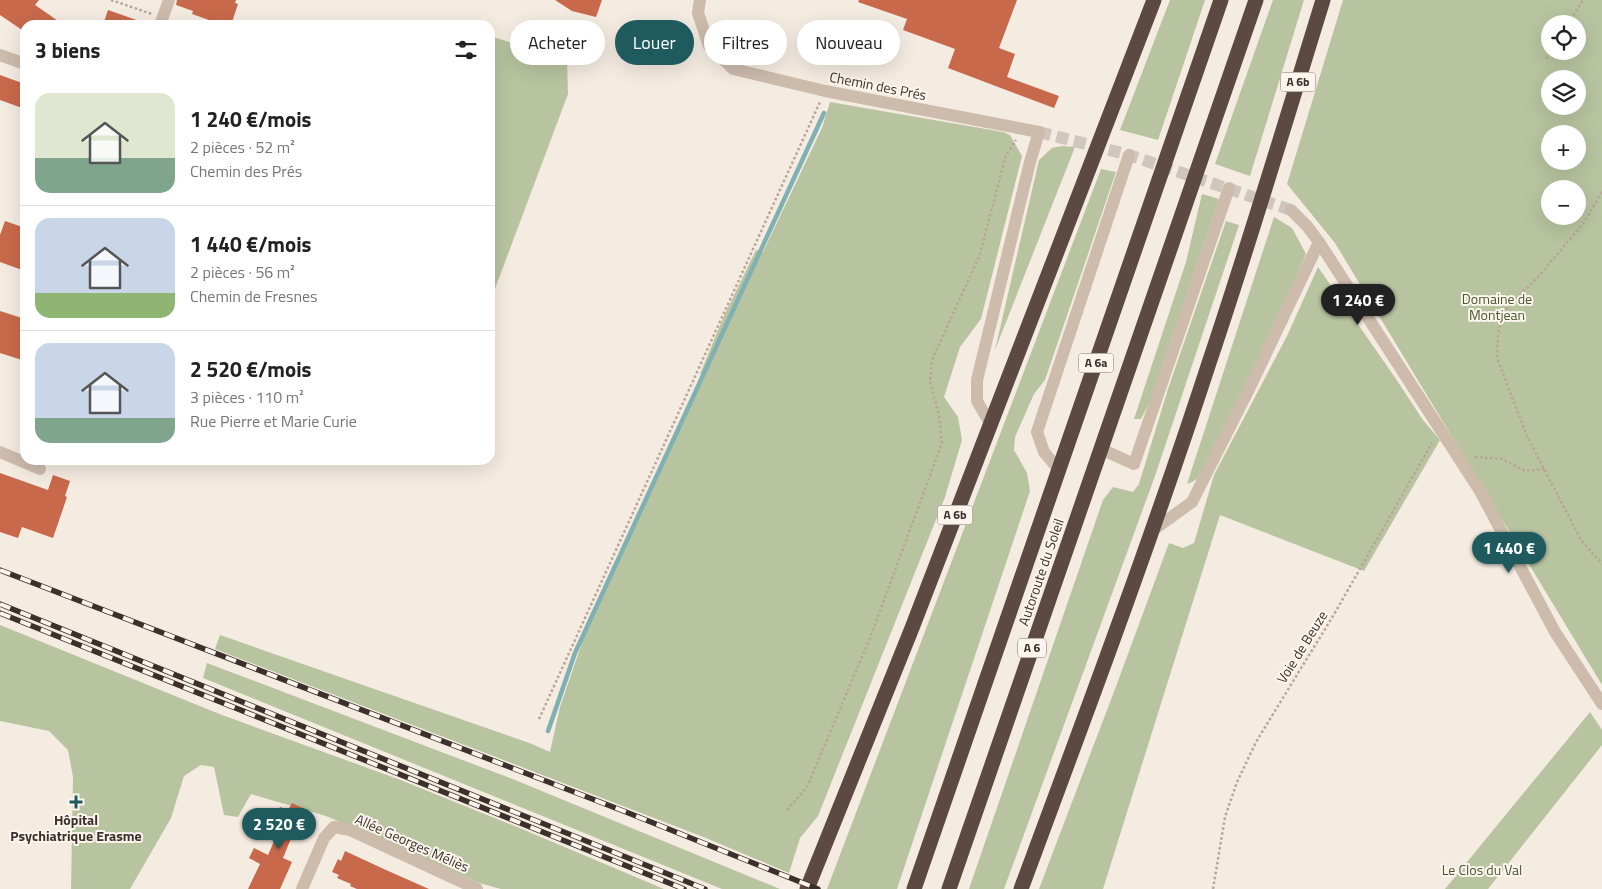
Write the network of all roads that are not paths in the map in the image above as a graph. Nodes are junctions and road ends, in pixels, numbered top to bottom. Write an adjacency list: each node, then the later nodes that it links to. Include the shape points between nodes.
1 (169, 0): 7 (street)
2 (700, 0): 15 (street, Chemin des Prés, via 698,13 709,46 733,68 825,91 1040,132 977,380 977,401)
3 (1154, 0): 15 (highway, A 6b)
4 (1221, 0): 21 (highway, A 6a)
5 (1256, 0): 14 (highway, A 6a)
6 (1323, 0): 22 (highway, A 6b, via 1210,361)
7 (161, 20)
8 (0, 55): 9 (street)
9 (20, 62)
10 (1130, 155): 21 (street, via 1037,432 1044,452)
11 (1229, 188): 16 (street, via 1134,464)
12 (1291, 210): 13 (street)
13 (1319, 242): 22 (street, via 1192,502); 24 (street, via 1480,491 1555,632)
14 (1115, 408): 16 (highway, Autoroute du Soleil / A 6)
15 (990, 423): 27 (highway, A 6b)
16 (1101, 449): 29 (highway, Autoroute du Soleil / A 6)
17 (0, 452): 18 (street)
18 (20, 460)
19 (31, 465): 20 (street)
20 (40, 469)
21 (1059, 470): 23 (highway, A 6a)
22 (1152, 531): 30 (highway, A 6b)
23 (1032, 546): 28 (highway, Autoroute du Soleil / A 6)
24 (1602, 704)
25 (302, 889): 26 (street, Allée Georges Méliès, via 324,838 334,828 350,830)
26 (477, 889)
27 (807, 889)
28 (914, 889)
29 (949, 889)
30 (1020, 889)

